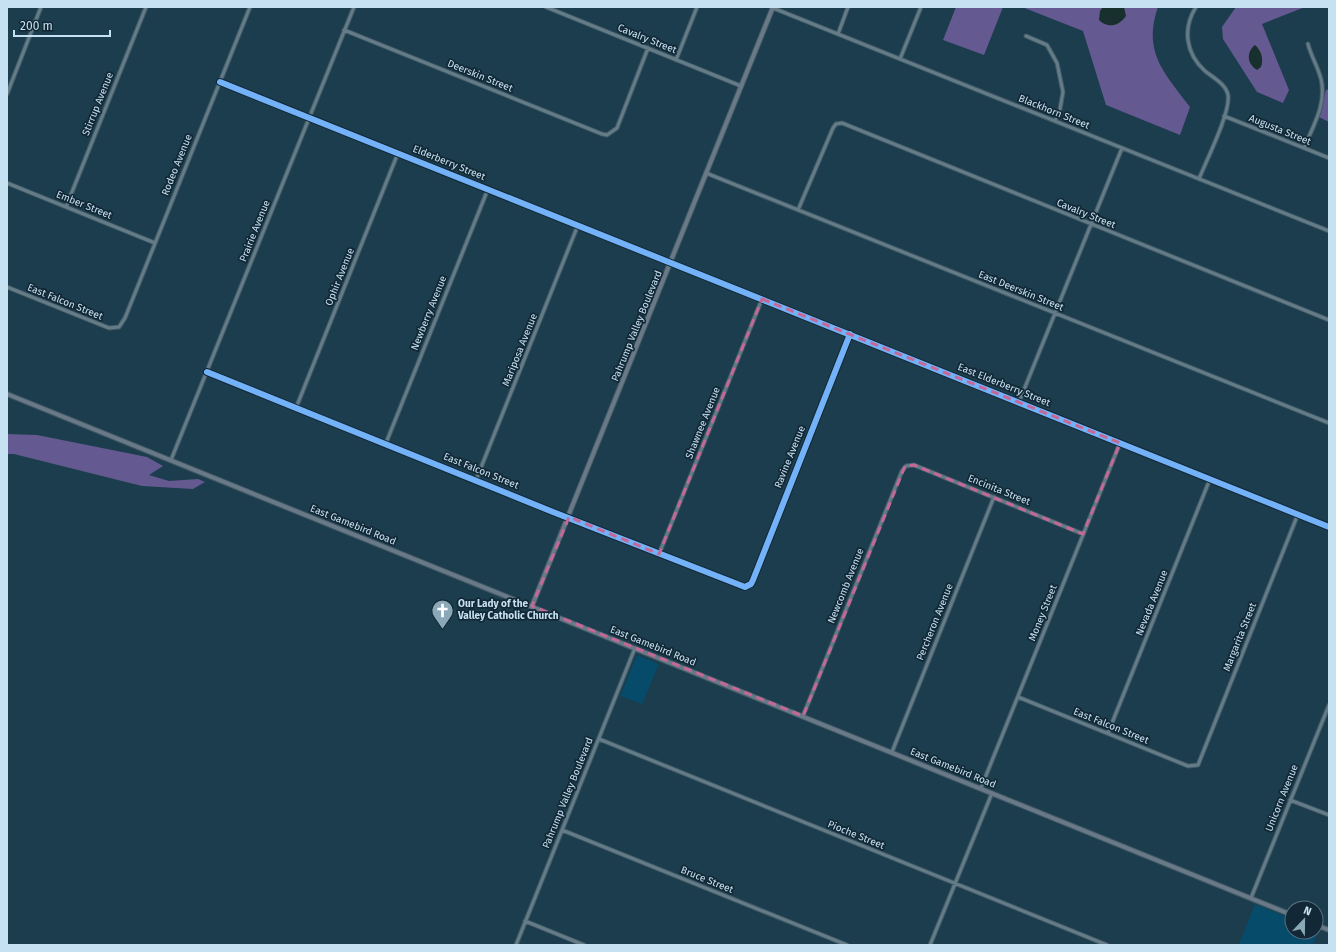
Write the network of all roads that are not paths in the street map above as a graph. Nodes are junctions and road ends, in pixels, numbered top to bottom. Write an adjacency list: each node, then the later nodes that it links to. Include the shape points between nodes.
1 (41, 7): 20 (street)
2 (146, 7): 32 (street, Stirrup Avenue)
3 (250, 7): 18 (street, Rodeo Avenue)
4 (354, 7): 11 (street, Prairie Avenue)
5 (546, 7): 15 (street, Cavalry Street)
6 (697, 7): 17 (street)
7 (773, 7): 12 (street, Blackhorn Street); 19 (main road, Pahrump Valley Boulevard)
8 (848, 7): 12 (street)
9 (921, 7): 16 (street)
10 (1196, 7): 21 (street, via 1188,27 1190,52 1198,64 1227,92 1228,102)
11 (344, 30): 15 (street, Deerskin Street, via 602,134 611,134 620,123); 22 (street, Prairie Avenue)
12 (838, 34): 16 (street, Blackhorn Street)
13 (1026, 36): 23 (street, via 1047,45 1057,63 1063,92)
14 (1308, 44): 25 (street, via 1321,79 1322,97)
15 (648, 48): 17 (street, Cavalry Street)
16 (900, 59): 23 (street, Blackhorn Street)
17 (676, 60): 19 (street, Cavalry Street)
18 (220, 82): 22 (street, Elderberry Street); 37 (street, Rodeo Avenue)
19 (741, 86): 28 (main road, Pahrump Valley Boulevard)
20 (7, 94)
21 (1224, 116): 25 (street, Augusta Street); 29 (street)
22 (309, 118): 26 (street, Elderberry Street); 45 (street, Prairie Avenue)
23 (1055, 121): 24 (street, Blackhorn Street)
24 (1122, 148): 29 (street, Blackhorn Street); 35 (street)
25 (1304, 148): 27 (street, Augusta Street)
26 (398, 153): 31 (street, Elderberry Street); 48 (street, Ophir Avenue)
27 (1329, 158)
28 (706, 173): 33 (street, East Deerskin Street); 38 (main road, Pahrump Valley Boulevard)
29 (1199, 179): 36 (street, Blackhorn Street)
30 (7, 183): 32 (street, Ember Street)
31 (488, 189): 34 (street, Elderberry Street); 50 (street, Newberry Avenue)
32 (66, 207): 37 (street, Ember Street)
33 (798, 210): 35 (street, Cavalry Street, via 827,138 836,124 842,124); 41 (street, East Deerskin Street)
34 (578, 225): 38 (street, Elderberry Street); 55 (street, Mariposa Avenue)
35 (1091, 225): 41 (street); 42 (street, Cavalry Street)
36 (1329, 231)
37 (155, 243): 43 (street, Rodeo Avenue, via 125,318)
38 (670, 263): 40 (street, East Elderberry Street); 58 (main road, Pahrump Valley Boulevard)
39 (7, 287): 43 (street, East Falcon Street, via 109,328)
40 (762, 299): 44 (street, East Elderberry Street); 61 (street, Shawnee Avenue)
41 (1055, 313): 47 (street); 49 (street, East Deerskin Street)
42 (1329, 320)
43 (117, 328)
44 (850, 334): 47 (street, East Elderberry Street); 62 (street, Ravine Avenue, via 753,580)
45 (207, 372): 48 (street, East Falcon Street); 52 (street, Prairie Avenue)
46 (7, 394): 52 (main road, East Gamebird Road)
47 (1019, 402): 51 (street, East Elderberry Street)
48 (296, 408): 50 (street, East Falcon Street)
49 (1329, 423)
50 (386, 443): 55 (street, East Falcon Street)
51 (1120, 443): 54 (street, East Elderberry Street); 60 (street, Money Street)
52 (171, 460): 63 (main road, East Gamebird Road)
53 (908, 465): 56 (street, Encinita Street, via 914,465); 67 (street, Newcomb Avenue, via 902,470)
54 (1210, 479): 57 (street, East Elderberry Street); 68 (street, Nevada Avenue)
55 (476, 480): 58 (street, East Falcon Street)
56 (994, 497): 60 (street, Encinita Street); 70 (street, Percheron Avenue)
57 (1298, 514): 59 (street, East Elderberry Street); 71 (street, Margarita Street)
58 (568, 517): 61 (street, East Falcon Street); 63 (main road, Pahrump Valley Boulevard)
59 (1329, 527)
60 (1084, 534): 65 (street, Money Street)
61 (659, 554): 62 (street, East Falcon Street, via 741,586)
62 (748, 586)
63 (532, 606): 64 (main road, East Gamebird Road)
64 (636, 648): 67 (main road, East Gamebird Road); 69 (street, Pahrump Valley Boulevard)
65 (1018, 697): 68 (street, East Falcon Street); 72 (street, Money Street)
66 (1329, 705): 74 (street, Unicorn Avenue)
67 (803, 716): 70 (main road, East Gamebird Road)
68 (1108, 733): 71 (street, East Falcon Street, via 1188,766)
69 (599, 739): 76 (street, Pahrump Valley Boulevard); 77 (street, Pioche Street)
70 (892, 752): 72 (main road, East Gamebird Road)
71 (1198, 765)
72 (981, 788): 73 (main road, East Gamebird Road)
73 (992, 793): 77 (street); 78 (main road, East Gamebird Road)
74 (1290, 800): 75 (street); 78 (street, Unicorn Avenue)
75 (1329, 815)
76 (562, 830): 80 (street, Pahrump Valley Boulevard); 83 (street, Bruce Street)
77 (956, 884): 84 (street); 85 (street, Pioche Street)
78 (1251, 898): 79 (main road, East Gamebird Road)
79 (1284, 912)
80 (525, 921): 81 (street, Pahrump Valley Boulevard); 82 (street)
81 (516, 945)
82 (584, 945)
83 (847, 945)
84 (930, 945)
85 (1107, 945)

